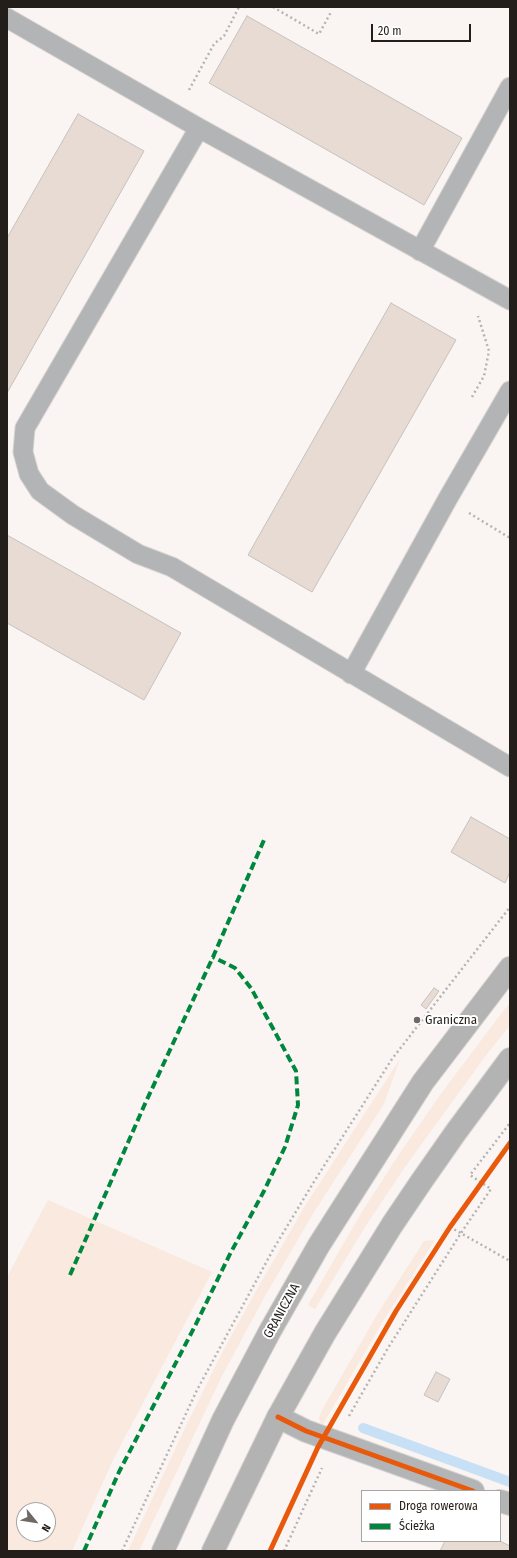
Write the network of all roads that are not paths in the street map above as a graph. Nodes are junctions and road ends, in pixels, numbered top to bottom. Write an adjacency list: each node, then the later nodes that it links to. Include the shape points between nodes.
1 (7, 18): 3 (lane)
2 (510, 88): 4 (lane)
3 (199, 128): 4 (lane); 7 (lane, via 25,428 24,452 29,474 40,491 73,515 138,554 172,567)
4 (420, 251): 5 (lane)
5 (510, 300)
6 (510, 391): 7 (lane)
7 (351, 674): 8 (lane)
8 (510, 767)
9 (510, 968): 13 (main road, GRANICZNA, via 423,1082 319,1245 223,1420)
10 (510, 1059): 11 (main road, via 392,1225)
11 (278, 1417): 12 (street, via 306,1432); 14 (main road)
12 (470, 1490)
13 (163, 1551)
14 (213, 1551)

